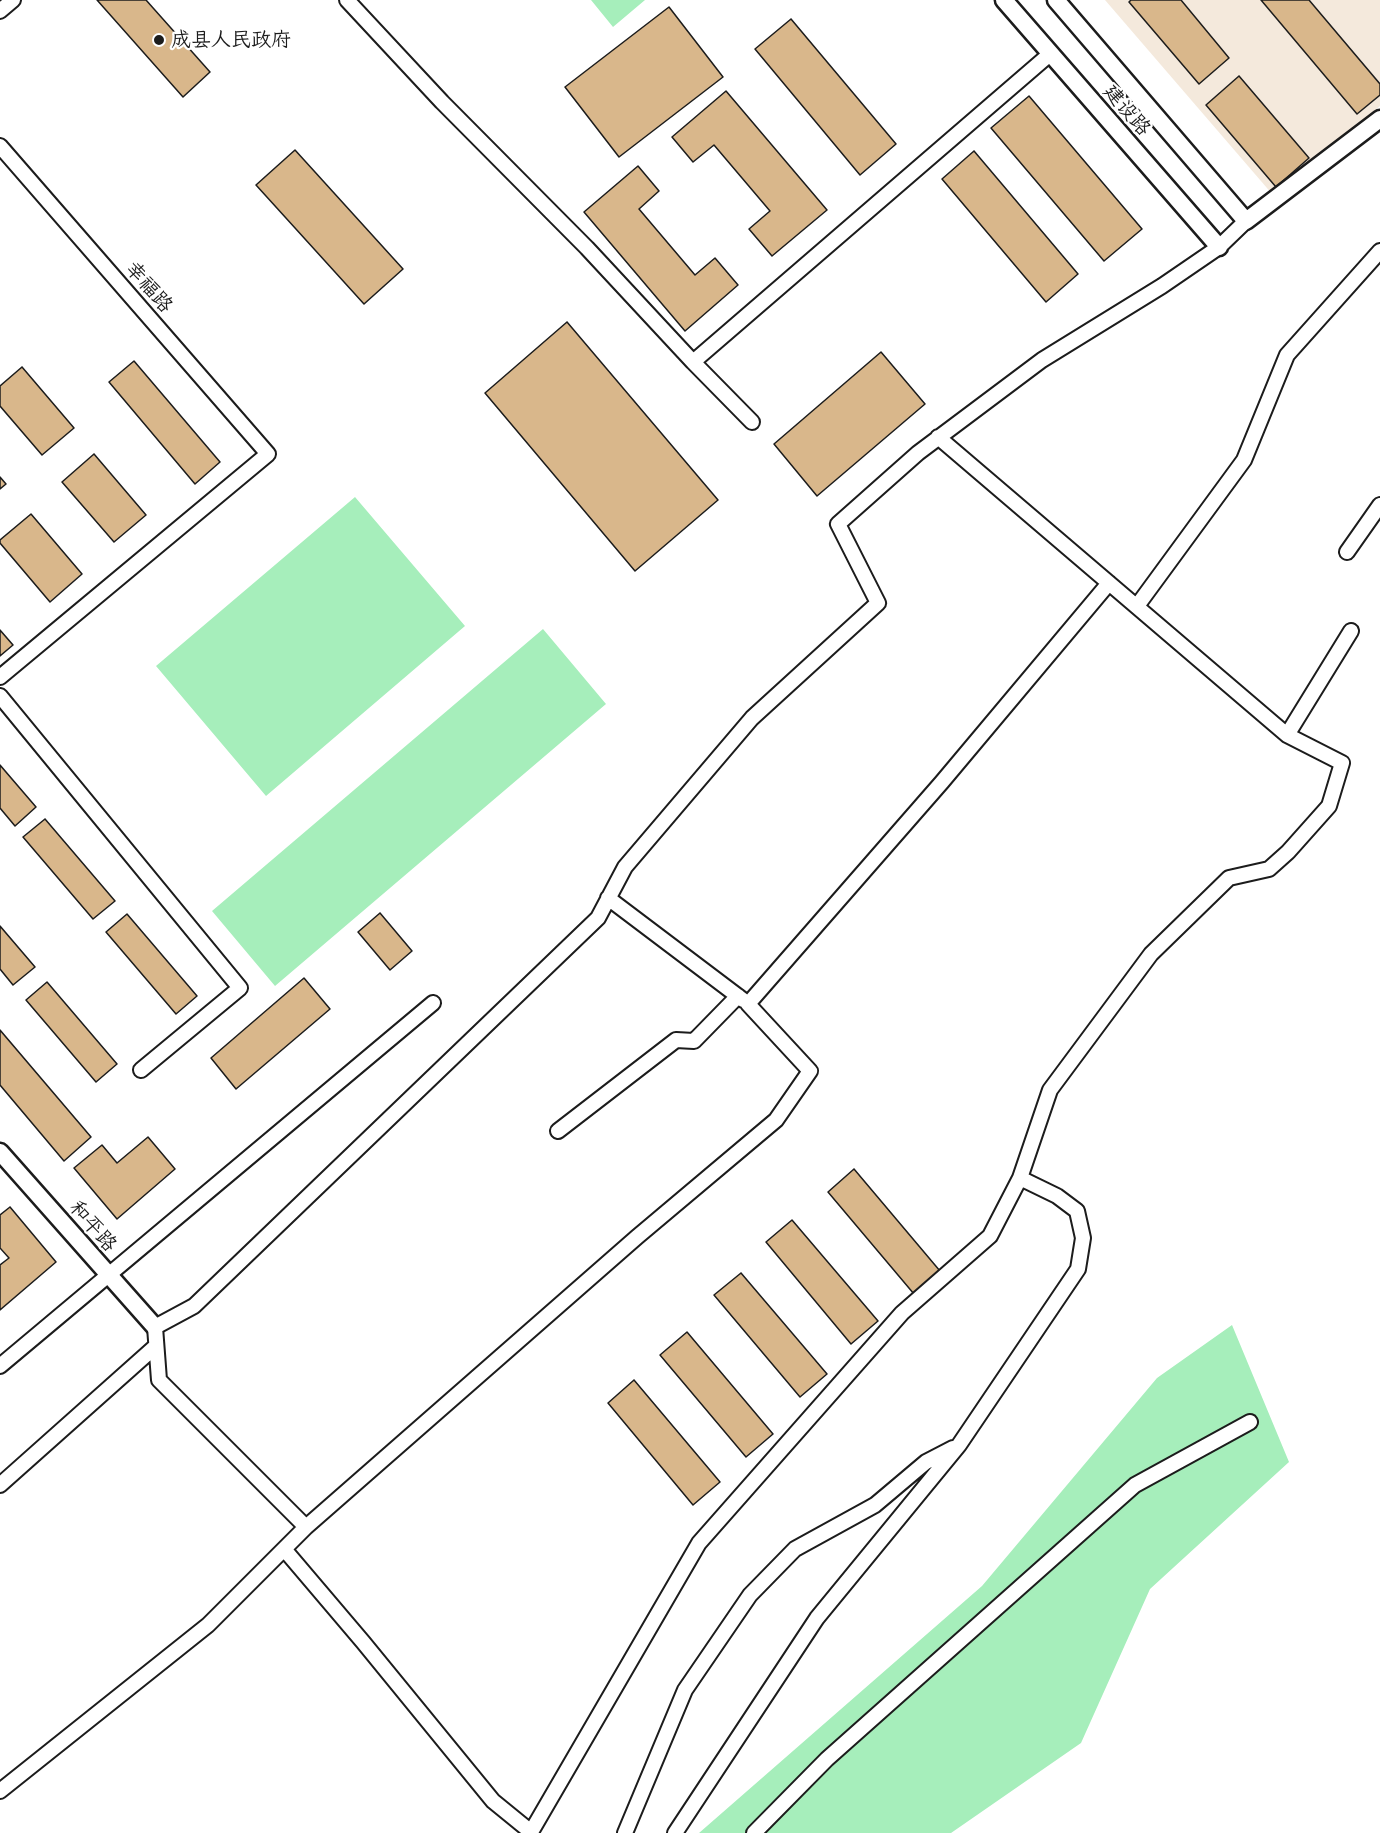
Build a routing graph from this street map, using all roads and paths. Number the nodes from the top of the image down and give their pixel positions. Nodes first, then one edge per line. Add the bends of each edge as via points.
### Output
1 (13, 0) edge
2 (347, 0) edge
3 (1004, 0) edge
4 (1056, 0) edge
5 (0, 11) edge
6 (1050, 54) junction
7 (1380, 119) edge
8 (0, 146) edge
9 (1246, 221) junction
10 (1219, 247) junction
11 (1380, 250) edge
12 (693, 362) junction
13 (752, 422) dead end
14 (938, 437) junction
15 (1380, 505) edge
16 (1347, 552) dead end
17 (1109, 583) junction
18 (1137, 606) junction
19 (1351, 631) dead end
20 (0, 677) edge
21 (0, 696) edge
22 (1287, 735) junction
23 (608, 898) junction
24 (743, 1000) junction
25 (433, 1003) dead end
26 (141, 1070) dead end
27 (558, 1131) dead end
28 (0, 1152) edge
29 (1020, 1178) junction
30 (108, 1275) junction
31 (155, 1327) junction
32 (156, 1346) junction
33 (0, 1366) edge
34 (1250, 1422) dead end
35 (959, 1444) junction
36 (0, 1485) edge
37 (306, 1527) junction
38 (284, 1549) junction
39 (0, 1791) edge
40 (625, 1833) edge
41 (675, 1833) edge
42 (754, 1833) edge

1 - 5 street
2 - 12 street
3 - 6 street, 建设路
4 - 9 street, 建设路
6 - 10 street, 建设路
6 - 12 street
7 - 9 street
8 - 20 street, 幸福路 via 268,454
9 - 10 street
10 - 14 street via 1042,360
11 - 18 street via 1287,355 1244,460
12 - 13 street
14 - 17 street
14 - 23 street via 838,524 878,603 752,718 625,867
15 - 16 street
17 - 18 street
17 - 24 street via 934,791
18 - 22 street
19 - 22 street
21 - 26 street via 240,988
22 - 29 street via 1342,763 1329,806 1269,869 1229,879 1151,954 1050,1090
23 - 24 street
23 - 31 street via 598,918 194,1306
24 - 27 street via 694,1041 676,1040
24 - 37 street via 810,1071 776,1120 637,1236
25 - 30 street
28 - 30 street, 和平路
29 - 35 street via 1077,1210 1083,1238 1078,1269
29 - 38 street via 990,1236 902,1313 699,1543 531,1832 493,1801
30 - 31 street, 和平路
30 - 33 street
31 - 32 street
32 - 36 street
32 - 37 street via 159,1380
34 - 42 street via 1135,1485 827,1759
35 - 40 street via 926,1462 875,1505 795,1549 750,1595 685,1690
35 - 41 street via 816,1618
37 - 38 street
38 - 39 street via 208,1625

